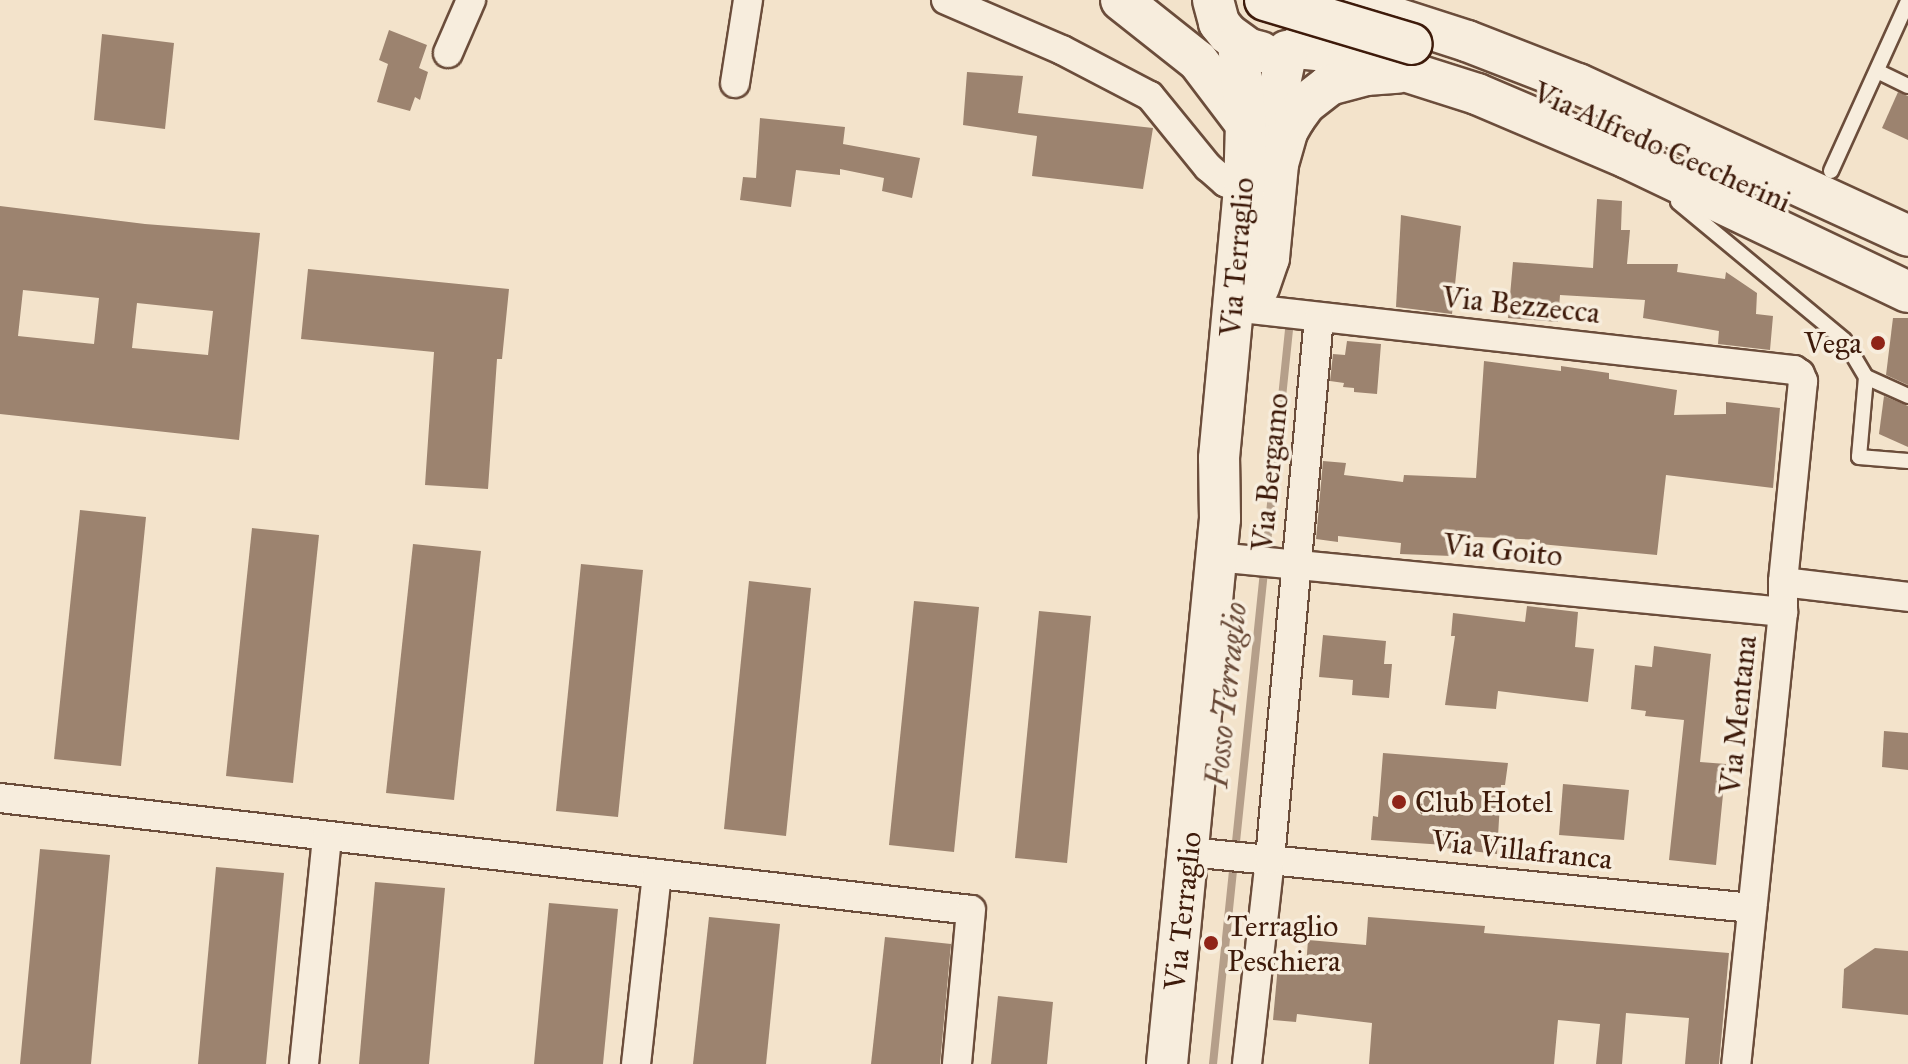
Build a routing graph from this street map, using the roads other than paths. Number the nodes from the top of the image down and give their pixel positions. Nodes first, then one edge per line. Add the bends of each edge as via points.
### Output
1 (471, 0) edge
2 (748, 0) edge
3 (946, 0) edge
4 (1121, 0) edge
5 (1158, 0) edge
6 (1265, 0) edge
7 (1328, 0) edge
8 (1340, 0) edge
9 (1908, 1) edge
10 (1226, 26) edge
11 (1416, 36) edge
12 (1292, 49) junction
13 (448, 53) dead end
14 (1877, 71) junction
15 (735, 83) dead end
16 (1908, 86) edge
17 (1246, 125) junction
18 (1627, 158) junction
19 (1743, 171) junction
20 (1831, 171) junction
21 (1244, 191) junction
22 (1908, 207) edge
23 (1908, 236) edge
24 (1908, 260) edge
25 (1908, 292) edge
26 (1250, 301) junction
27 (1319, 317) junction
28 (1800, 374) joint
29 (1866, 377) junction
30 (1908, 396) edge
31 (1908, 461) edge
32 (1227, 545) junction
33 (1288, 563) junction
34 (1783, 582) junction
35 (1908, 597) edge
36 (1783, 612) junction
37 (0, 798) edge
38 (327, 836) junction
39 (1202, 852) junction
40 (1260, 858) junction
41 (657, 874) junction
42 (1752, 908) junction
43 (304, 1064) edge
44 (636, 1064) edge
45 (957, 1064) edge
46 (1167, 1064) edge
47 (1247, 1064) edge
48 (1736, 1064) edge

1 - 13 street
2 - 15 street
3 - 21 street via 1062,50 1150,96 1208,167
4 - 17 main road via 1198,61
5 - 10 main road
6 - 11 main road, bridge
7 - 12 main road via 1320,26
8 - 11 main road
9 - 14 lane
10 - 12 main road via 1262,52
10 - 17 main road, Via Terraglio
11 - 12 main road via 1348,53
11 - 18 main road via 1477,94
11 - 19 main road, Via Alfredo Ceccherini
11 - 20 main road via 1494,23 1585,58
11 - 26 main road via 1366,75 1329,85 1305,104 1288,130 1269,258
12 - 26 main road, Via Terraglio via 1270,130
14 - 16 lane
14 - 20 lane
17 - 21 main road, Via Terraglio
18 - 25 main road
18 - 29 lane via 1651,187 1690,209 1844,340
19 - 23 main road, Via Alfredo Ceccherini
19 - 24 main road, Via Alfredo Ceccherini
20 - 22 main road
21 - 26 main road, Via Terraglio
26 - 27 street, Via Bezzecca
26 - 32 main road, Via Terraglio via 1239,466
27 - 28 street, Via Bezzecca
27 - 33 street, Via Bergamo
28 - 34 street, Via Mentana
29 - 30 lane
29 - 31 lane via 1859,457
32 - 33 street, Via Goito
32 - 39 main road, Via Terraglio
33 - 36 street, Via Goito
33 - 40 street, Via Bergamo
34 - 35 street
34 - 36 street, Via Mentana
36 - 42 street, Via Mentana
37 - 38 street
38 - 41 street
38 - 43 street
39 - 40 street, Via Villafranca
39 - 46 main road, Via Terraglio
40 - 42 street, Via Villafranca
40 - 47 street, Via Bergamo
41 - 44 street
41 - 45 street via 971,910
42 - 48 street, Via Mentana

